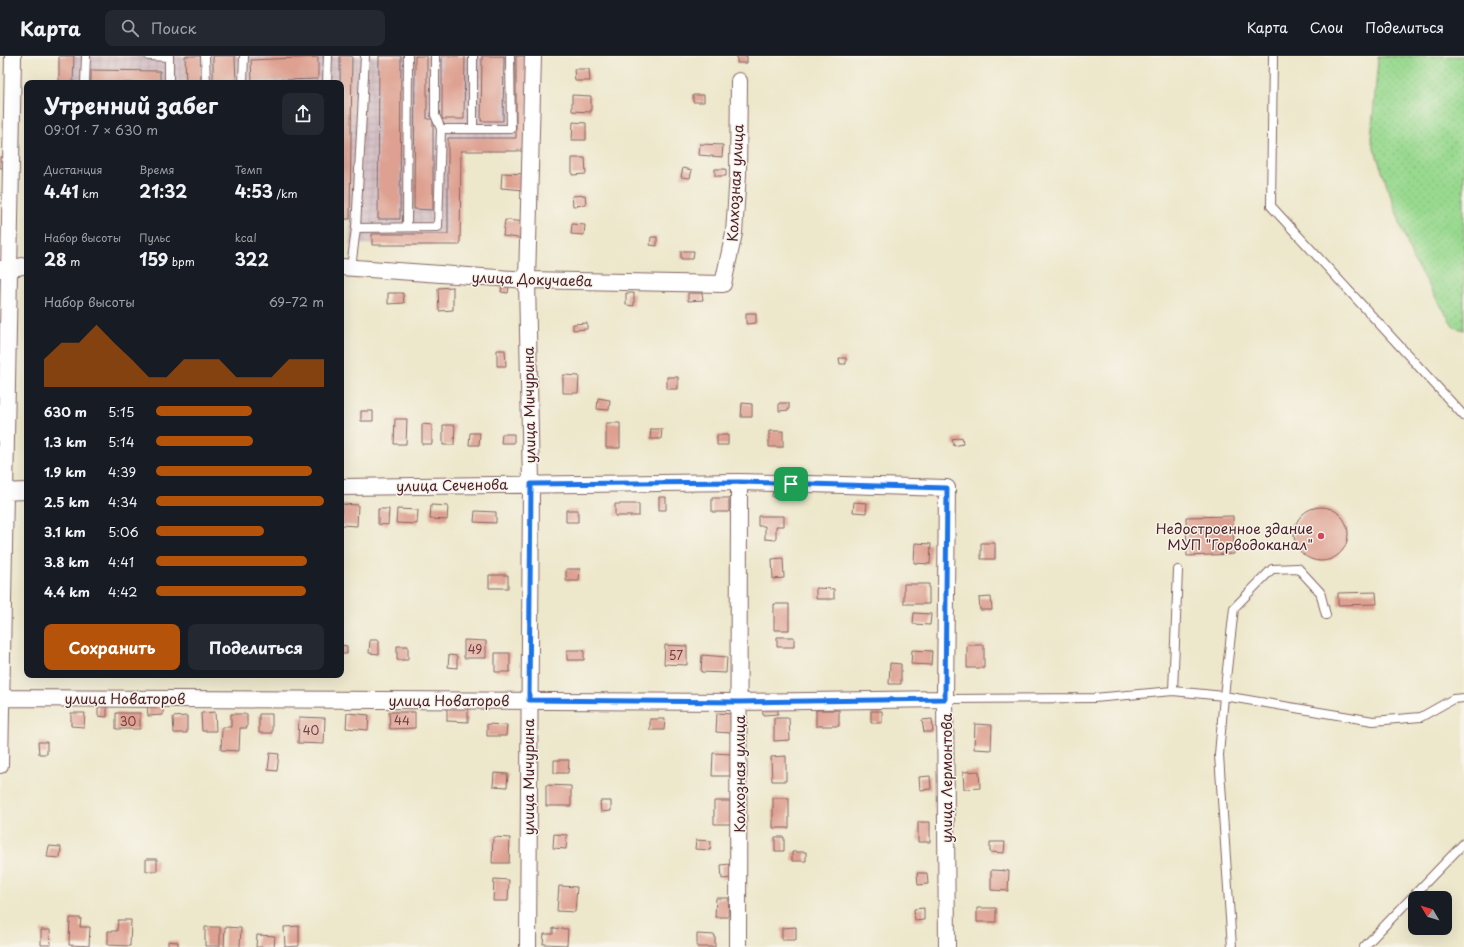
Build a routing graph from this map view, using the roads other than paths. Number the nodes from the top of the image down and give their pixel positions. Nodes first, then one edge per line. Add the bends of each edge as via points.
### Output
1 (86, 56) edge
2 (149, 56) edge
3 (168, 56) edge
4 (206, 56) edge
5 (244, 56) edge
6 (328, 56) edge
7 (365, 56) edge
8 (408, 56) edge
9 (435, 56) edge
10 (473, 56) edge
11 (510, 56) edge
12 (533, 56) edge
13 (1273, 56) edge
14 (8, 61) edge
15 (85, 80) edge
16 (169, 80) edge
17 (206, 80) edge
18 (243, 80) edge
19 (327, 80) edge
20 (739, 81) dead end
21 (441, 129) junction
22 (474, 129) junction
23 (407, 226) junction
24 (356, 228) junction
25 (24, 266) edge
26 (346, 267) edge
27 (4, 269) edge
28 (527, 280) junction
29 (723, 284) joint
30 (1464, 416) edge
31 (739, 482) junction
32 (531, 484) junction
33 (344, 487) edge
34 (947, 488) joint
35 (24, 491) edge
36 (2, 492) edge
37 (1178, 570) dead end
38 (1326, 615) dead end
39 (1173, 691) junction
40 (1224, 696) junction
41 (0, 698) edge
42 (1464, 698) edge
43 (945, 699) junction
44 (529, 700) junction
45 (739, 702) junction
46 (0, 765) edge
47 (1464, 843) edge
48 (528, 947) edge
49 (738, 947) edge
50 (947, 947) edge
51 (1232, 947) edge
52 (1364, 947) edge

1 - 15 lane
2 - 3 lane
3 - 16 lane
4 - 17 lane
5 - 18 lane
6 - 19 lane
7 - 24 lane
8 - 23 lane
9 - 21 lane via 435,115
10 - 22 lane
11 - 22 lane via 511,129
12 - 28 street, улица Мичурина
13 - 30 lane via 1271,206
14 - 27 street
20 - 29 street, Колхозная улица via 738,174 734,233
21 - 22 lane
21 - 23 lane via 438,227
23 - 24 lane
24 - 26 lane
25 - 27 street
26 - 28 street, улица Докучаева
27 - 36 street
28 - 29 street, улица Докучаева
28 - 32 street, улица Мичурина
31 - 32 street, улица Сеченова
31 - 34 street, улица Сеченова
31 - 45 street, Колхозная улица
32 - 33 street, улица Сеченова
32 - 44 street, улица Мичурина
34 - 43 street, улица Лермонтова
35 - 36 street
36 - 41 street
37 - 39 lane
38 - 40 lane via 1320,592 1298,568 1272,569 1234,608
39 - 40 lane
39 - 43 lane via 1094,698
40 - 42 lane via 1373,721 1421,717 1453,699
40 - 51 lane via 1219,755
41 - 44 street, улица Новаторов
41 - 46 street
43 - 45 street, улица Новаторов
43 - 50 street, улица Лермонтова
44 - 45 street, улица Новаторов
44 - 48 street, улица Мичурина
45 - 49 street, Колхозная улица
47 - 52 lane

